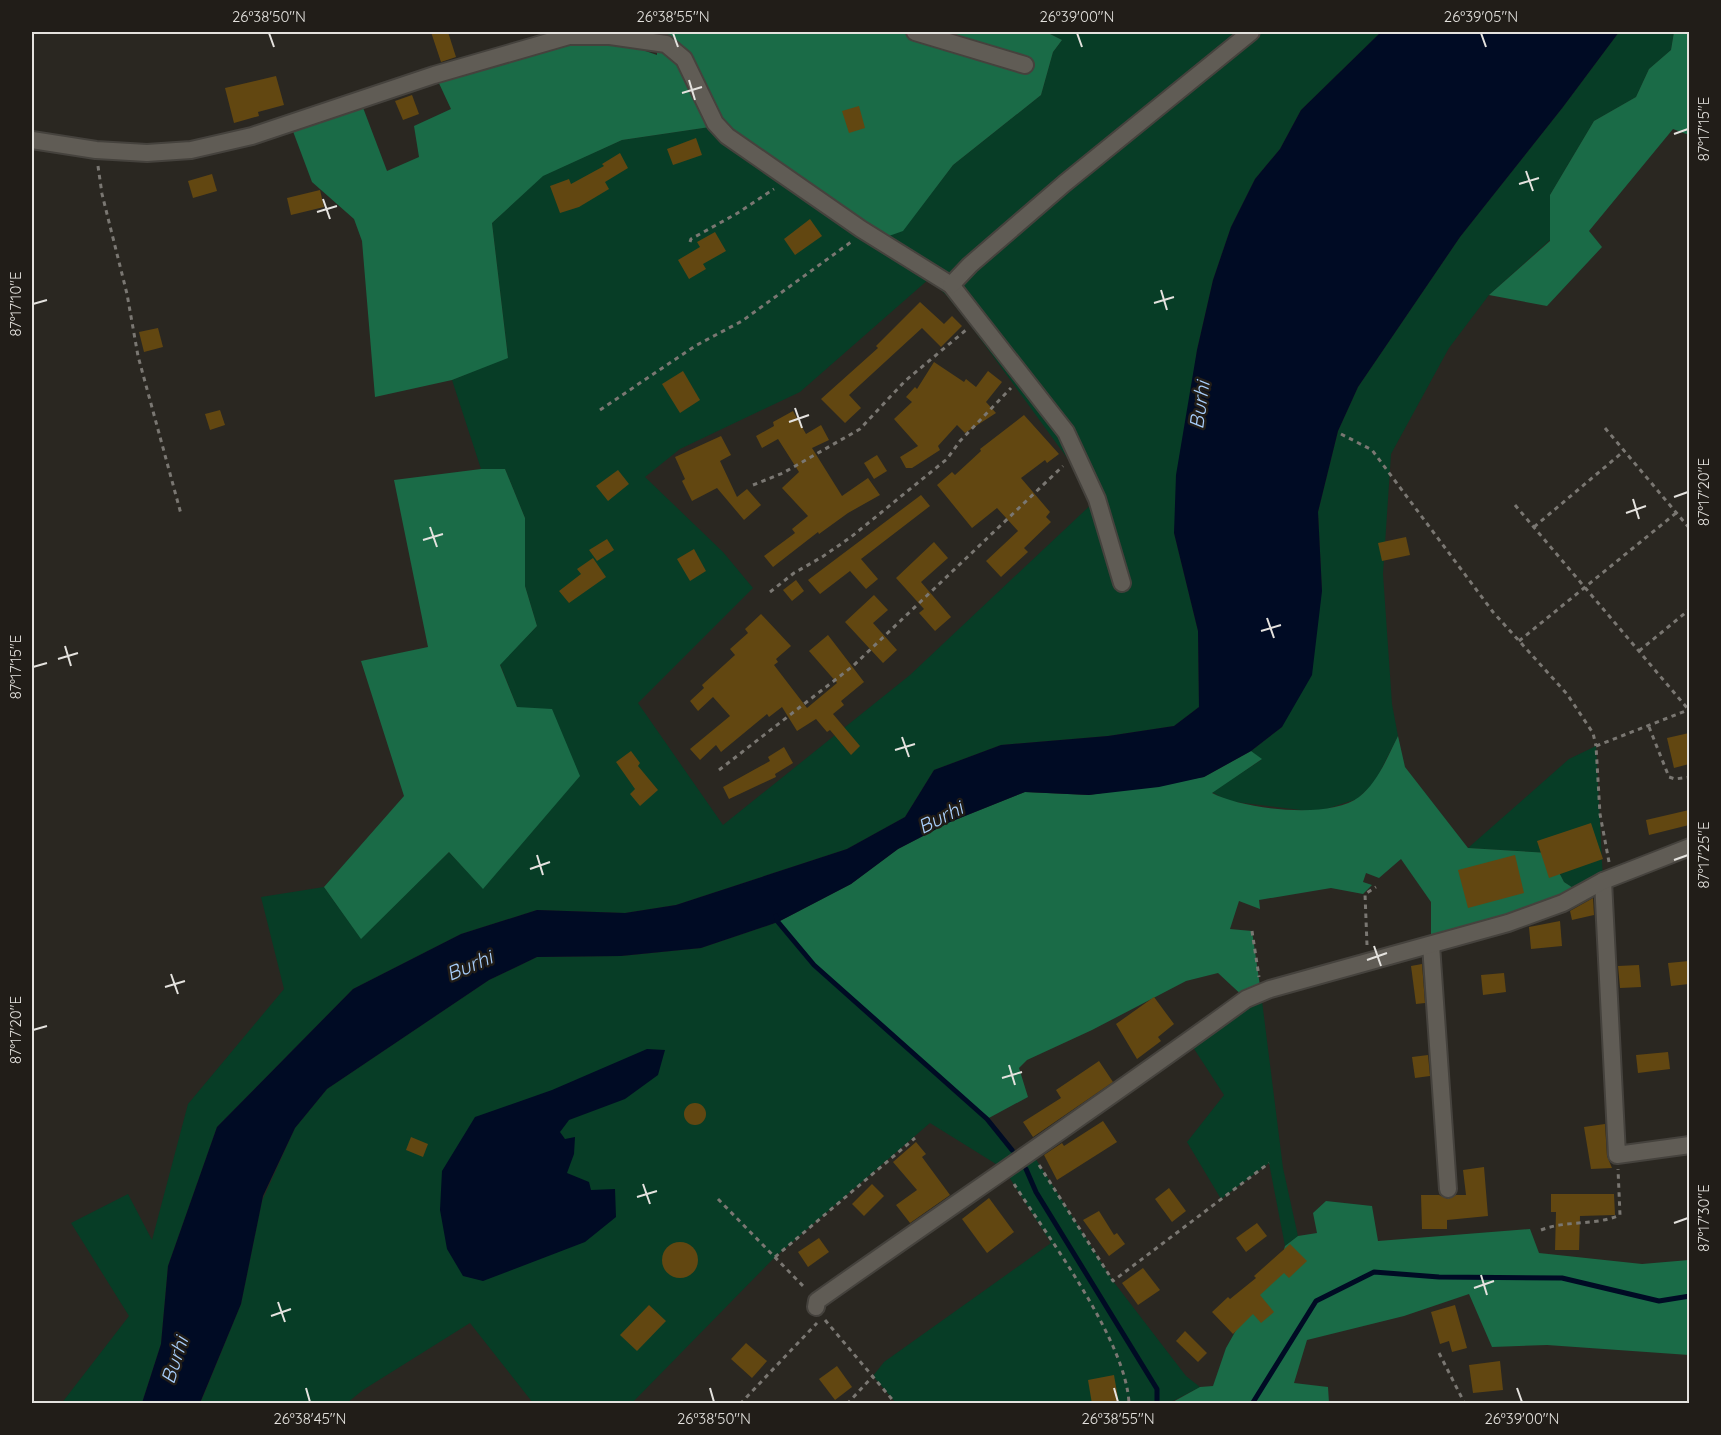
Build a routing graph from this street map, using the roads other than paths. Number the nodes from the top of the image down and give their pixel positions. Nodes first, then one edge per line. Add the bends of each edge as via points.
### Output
1 (915, 32) edge
2 (1251, 32) edge
3 (666, 38) edge
4 (1025, 65) dead end
5 (32, 140) edge
6 (951, 285) junction
7 (1122, 583) dead end
8 (1689, 847) edge
9 (1607, 879) junction
10 (1431, 945) junction
11 (1689, 1145) edge
12 (1448, 1189) dead end
13 (817, 1304) road end

1 - 4 street
2 - 6 street via 1065,183
3 - 5 street via 569,36 434,75 252,136 180,151 96,150
3 - 6 street via 684,59 715,123 727,136 861,229
6 - 7 street via 1066,432 1097,499
8 - 9 street
9 - 10 street via 1542,911
9 - 11 street via 1617,1155
10 - 12 street
10 - 13 street via 1246,999

